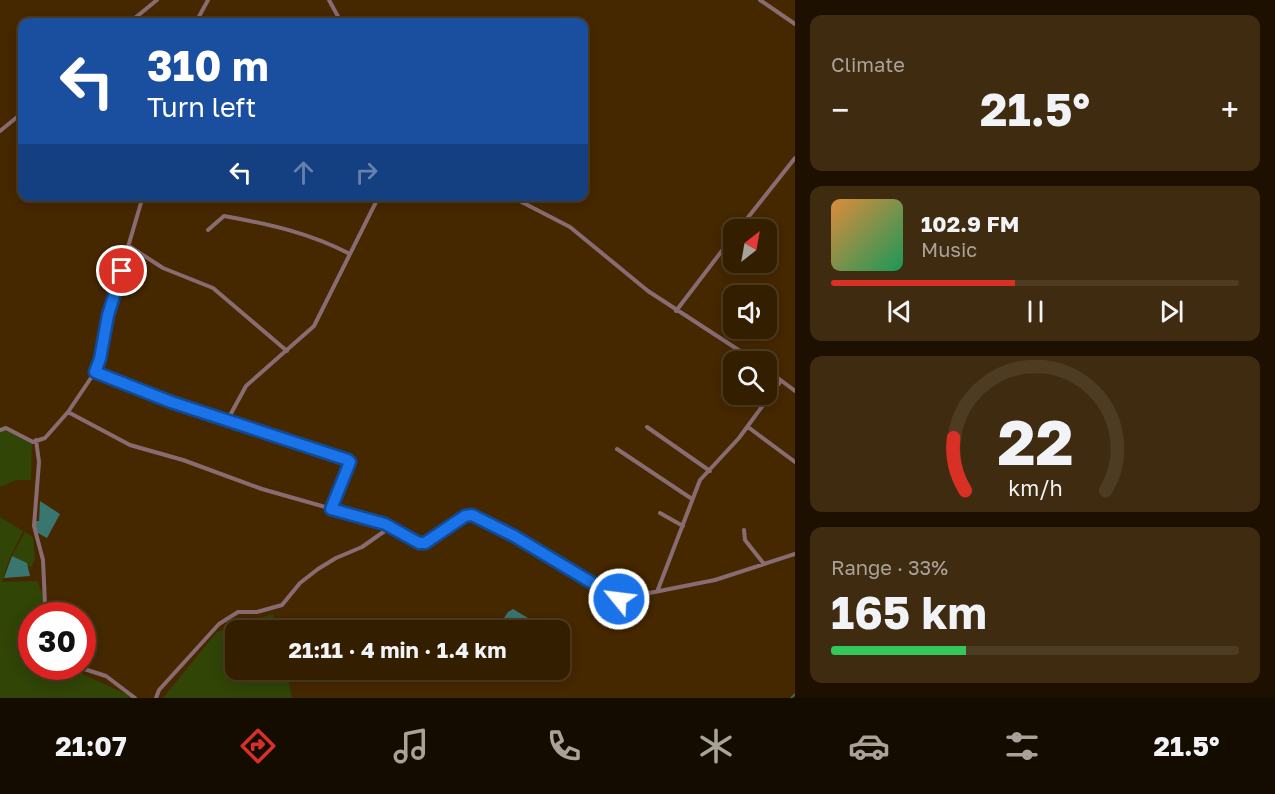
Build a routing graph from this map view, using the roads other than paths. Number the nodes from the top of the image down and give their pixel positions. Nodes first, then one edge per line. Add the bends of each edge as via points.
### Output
1 (157, 0) edge
2 (208, 0) edge
3 (329, 0) edge
4 (760, 0) edge
5 (135, 18) edge
6 (198, 18) edge
7 (339, 18) edge
8 (795, 24) edge
9 (18, 116) edge
10 (0, 131) edge
11 (795, 158) edge
12 (142, 201) edge
13 (376, 201) edge
14 (520, 201) edge
15 (747, 219) edge
16 (208, 230) dead end
17 (129, 246) junction
18 (723, 249) edge
19 (350, 254) junction
20 (676, 311) junction
21 (287, 351) junction
22 (740, 351) edge
23 (95, 372) junction
24 (777, 378) edge
25 (780, 381) junction
26 (795, 391) edge
27 (68, 412) junction
28 (228, 419) junction
29 (647, 427) dead end
30 (748, 427) junction
31 (0, 430) edge
32 (36, 440) junction
33 (617, 450) dead end
34 (795, 462) edge
35 (710, 471) junction
36 (692, 499) junction
37 (331, 509) junction
38 (660, 513) dead end
39 (683, 526) junction
40 (389, 528) junction
41 (744, 530) dead end
42 (795, 554) edge
43 (764, 564) junction
44 (657, 592) junction
45 (45, 602) edge
46 (96, 673) edge
47 (135, 698) edge
48 (156, 698) edge

1 - 5 street
2 - 6 street
3 - 7 street
4 - 8 street
9 - 10 street
11 - 15 street
12 - 17 street
13 - 19 street
14 - 20 street via 570,227 609,256 627,276
16 - 19 street via 224,216 282,226
17 - 21 street via 163,268 213,288
17 - 23 street
18 - 20 street
19 - 21 street via 314,326
20 - 22 street
21 - 28 street via 246,386
23 - 27 street
23 - 28 street
24 - 25 street
25 - 26 street
25 - 30 street
27 - 32 street via 45,438
27 - 37 street via 130,445
28 - 37 street via 348,460
29 - 35 street
30 - 34 street
30 - 35 street
31 - 32 street via 6,428
32 - 45 street via 39,462 34,526 43,560
33 - 36 street
35 - 36 street via 700,480
36 - 39 street
37 - 40 street
38 - 39 street
39 - 44 street
40 - 44 street via 425,543 472,515 619,599
40 - 48 street via 362,548 318,569 282,605 238,612 219,624
41 - 43 street via 746,540
42 - 43 street
43 - 44 street
46 - 47 street

